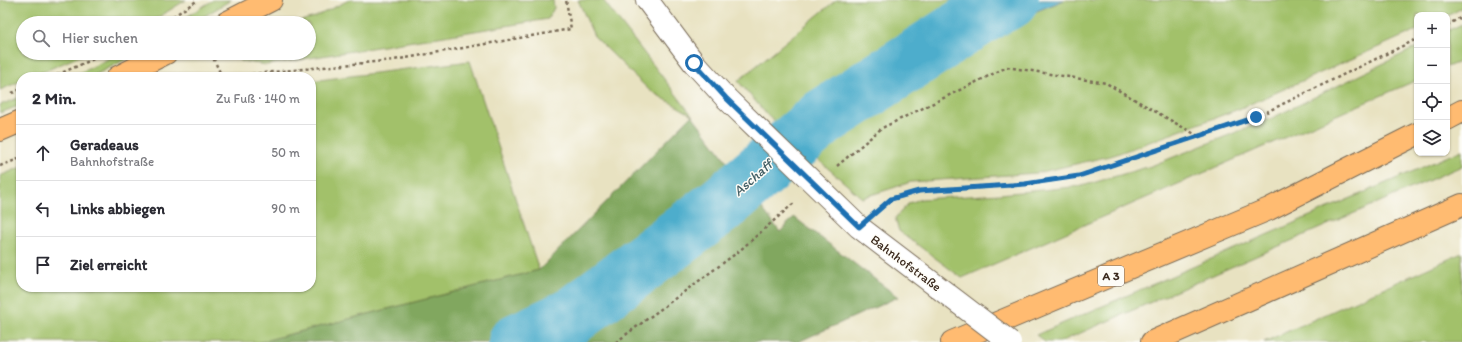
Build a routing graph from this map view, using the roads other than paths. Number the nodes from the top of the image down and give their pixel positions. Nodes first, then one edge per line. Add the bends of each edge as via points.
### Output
1 (271, 0) edge
2 (648, 0) edge
3 (240, 16) edge
4 (152, 60) edge
5 (128, 72) edge
6 (1462, 111) edge
7 (1450, 117) edge
8 (16, 123) edge
9 (0, 130) edge
10 (1414, 136) edge
11 (1462, 205) edge
12 (952, 342) edge
13 (1010, 342) edge
14 (1152, 342) edge

1 - 3 main road
2 - 13 street, Bahnhofstraße, bridge via 694,63 726,98 859,227
4 - 5 main road
6 - 7 main road
8 - 9 main road
10 - 12 main road, A 3 via 1270,209
11 - 14 main road

